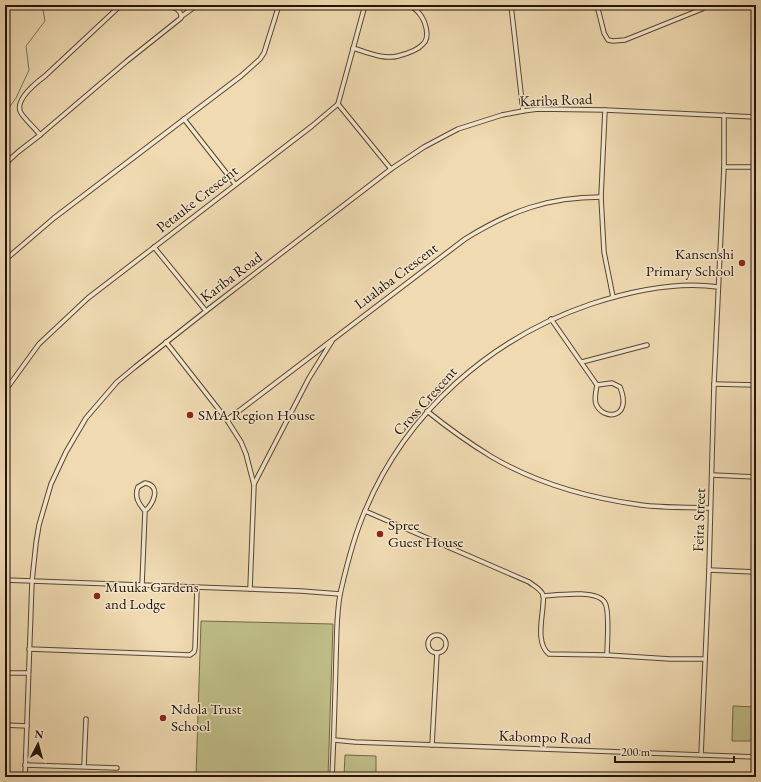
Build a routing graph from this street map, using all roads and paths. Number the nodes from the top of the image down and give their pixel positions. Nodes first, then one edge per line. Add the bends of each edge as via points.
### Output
1 (121, 5) edge
2 (166, 5) edge
3 (196, 5) edge
4 (279, 5) edge
5 (365, 5) edge
6 (406, 5) edge
7 (511, 5) edge
8 (597, 5) edge
9 (702, 9) dead end
10 (182, 16) junction
11 (353, 48) junction
12 (338, 104) junction
13 (605, 110) junction
14 (523, 111) junction
15 (724, 115) junction
16 (756, 116) edge
17 (184, 119) junction
18 (40, 135) junction
19 (5, 164) edge
20 (724, 167) junction
21 (756, 167) edge
22 (391, 169) junction
23 (235, 184) junction
24 (602, 197) junction
25 (154, 247) junction
26 (5, 260) edge
27 (718, 287) junction
28 (613, 297) junction
29 (206, 312) junction
30 (551, 319) junction
31 (334, 338) junction
32 (166, 342) junction
33 (647, 345) dead end
34 (312, 354) junction
35 (319, 361) junction
36 (582, 362) junction
37 (714, 384) junction
38 (598, 385) junction
39 (756, 385) edge
40 (5, 392) edge
41 (428, 412) junction
42 (227, 420) junction
43 (712, 475) junction
44 (756, 477) edge
45 (254, 485) junction
46 (710, 508) junction
47 (145, 511) junction
48 (365, 511) junction
49 (709, 570) junction
50 (756, 572) edge
51 (5, 580) edge
52 (32, 581) junction
53 (142, 585) junction
54 (197, 588) junction
55 (250, 589) junction
56 (340, 594) junction
57 (543, 596) junction
58 (29, 649) junction
59 (437, 653) junction
60 (607, 655) junction
61 (705, 659) junction
62 (5, 673) edge
63 (28, 673) junction
64 (86, 719) dead end
65 (5, 725) edge
66 (27, 726) junction
67 (334, 740) junction
68 (432, 745) junction
69 (701, 755) junction
70 (756, 756) edge
71 (25, 765) junction
72 (84, 766) junction
73 (117, 768) dead end
74 (25, 777) edge
75 (332, 777) edge

1 - 18 street via 26,94 20,104 20,112
2 - 10 street via 178,9
3 - 10 street
4 - 17 street via 262,58
5 - 11 street
6 - 11 street via 420,14 426,28 424,44 417,49 391,57
7 - 14 street
8 - 9 street via 604,33 608,40 612,41 625,40
10 - 18 street
11 - 12 street
12 - 22 street
12 - 23 street, Petauke Crescent
13 - 14 street, Kariba Road
13 - 15 street, Kariba Road
13 - 24 street
14 - 22 street, Kariba Road via 458,129 424,146
15 - 16 street, Kariba Road
15 - 20 street, Feira Street
17 - 23 street
17 - 26 street via 54,218
18 - 19 street
20 - 21 street
20 - 27 street, Feira Street
22 - 29 street, Kariba Road
23 - 25 street, Petauke Crescent
24 - 28 street via 604,252
24 - 31 street, Lualaba Crescent via 548,202 495,221 465,238
25 - 29 street
25 - 40 street, Petauke Crescent via 88,298 50,333 35,349
27 - 28 street, Cross Crescent via 672,286
27 - 37 street, Feira Street
28 - 30 street, Cross Crescent
29 - 32 street, Kariba Road
30 - 36 street
30 - 41 street, Cross Crescent via 488,356 446,392
31 - 34 street, Lualaba Crescent
31 - 35 street
32 - 42 street
32 - 52 street, Kariba Road via 117,382 89,414 69,446 51,484 40,518
33 - 36 street
34 - 35 street
34 - 42 street, Lualaba Crescent
35 - 45 street
36 - 38 street
37 - 39 street
37 - 43 street, Feira Street
38 - 38 street via 596,405 607,414 618,414 623,406 620,387 612,383
41 - 46 street via 493,457 527,475 568,490 642,505
41 - 48 street, Cross Crescent via 396,452
42 - 45 street via 244,448
43 - 44 street
43 - 46 street, Feira Street
45 - 55 street
46 - 49 street, Feira Street
47 - 47 street via 136,496 138,487 145,483 150,484 155,492 153,503
47 - 53 street
48 - 56 street, Cross Crescent
48 - 57 street via 529,582 538,588
49 - 50 street
49 - 61 street, Feira Street
51 - 52 street
52 - 53 street
52 - 58 street, Kariba Road
53 - 54 street
54 - 55 street
54 - 58 street via 195,648 190,655
55 - 56 street
56 - 67 street, Cross Crescent
57 - 60 street via 577,594 602,598 606,604 607,614
57 - 60 street via 541,632 544,650 557,655
58 - 63 street, Kariba Road
59 - 59 street via 430,650 428,643 432,637 439,636 444,640 445,647
59 - 68 street
60 - 61 street
61 - 69 street, Feira Street
62 - 63 street
63 - 66 street, Kariba Road
64 - 72 street
65 - 66 street
66 - 71 street, Kariba Road
67 - 68 street, Kabompo Road
67 - 75 street, Cross Crescent
68 - 69 street, Kabompo Road
69 - 70 street, Kabompo Road
71 - 72 street
71 - 74 street, Kariba Road
72 - 73 street

